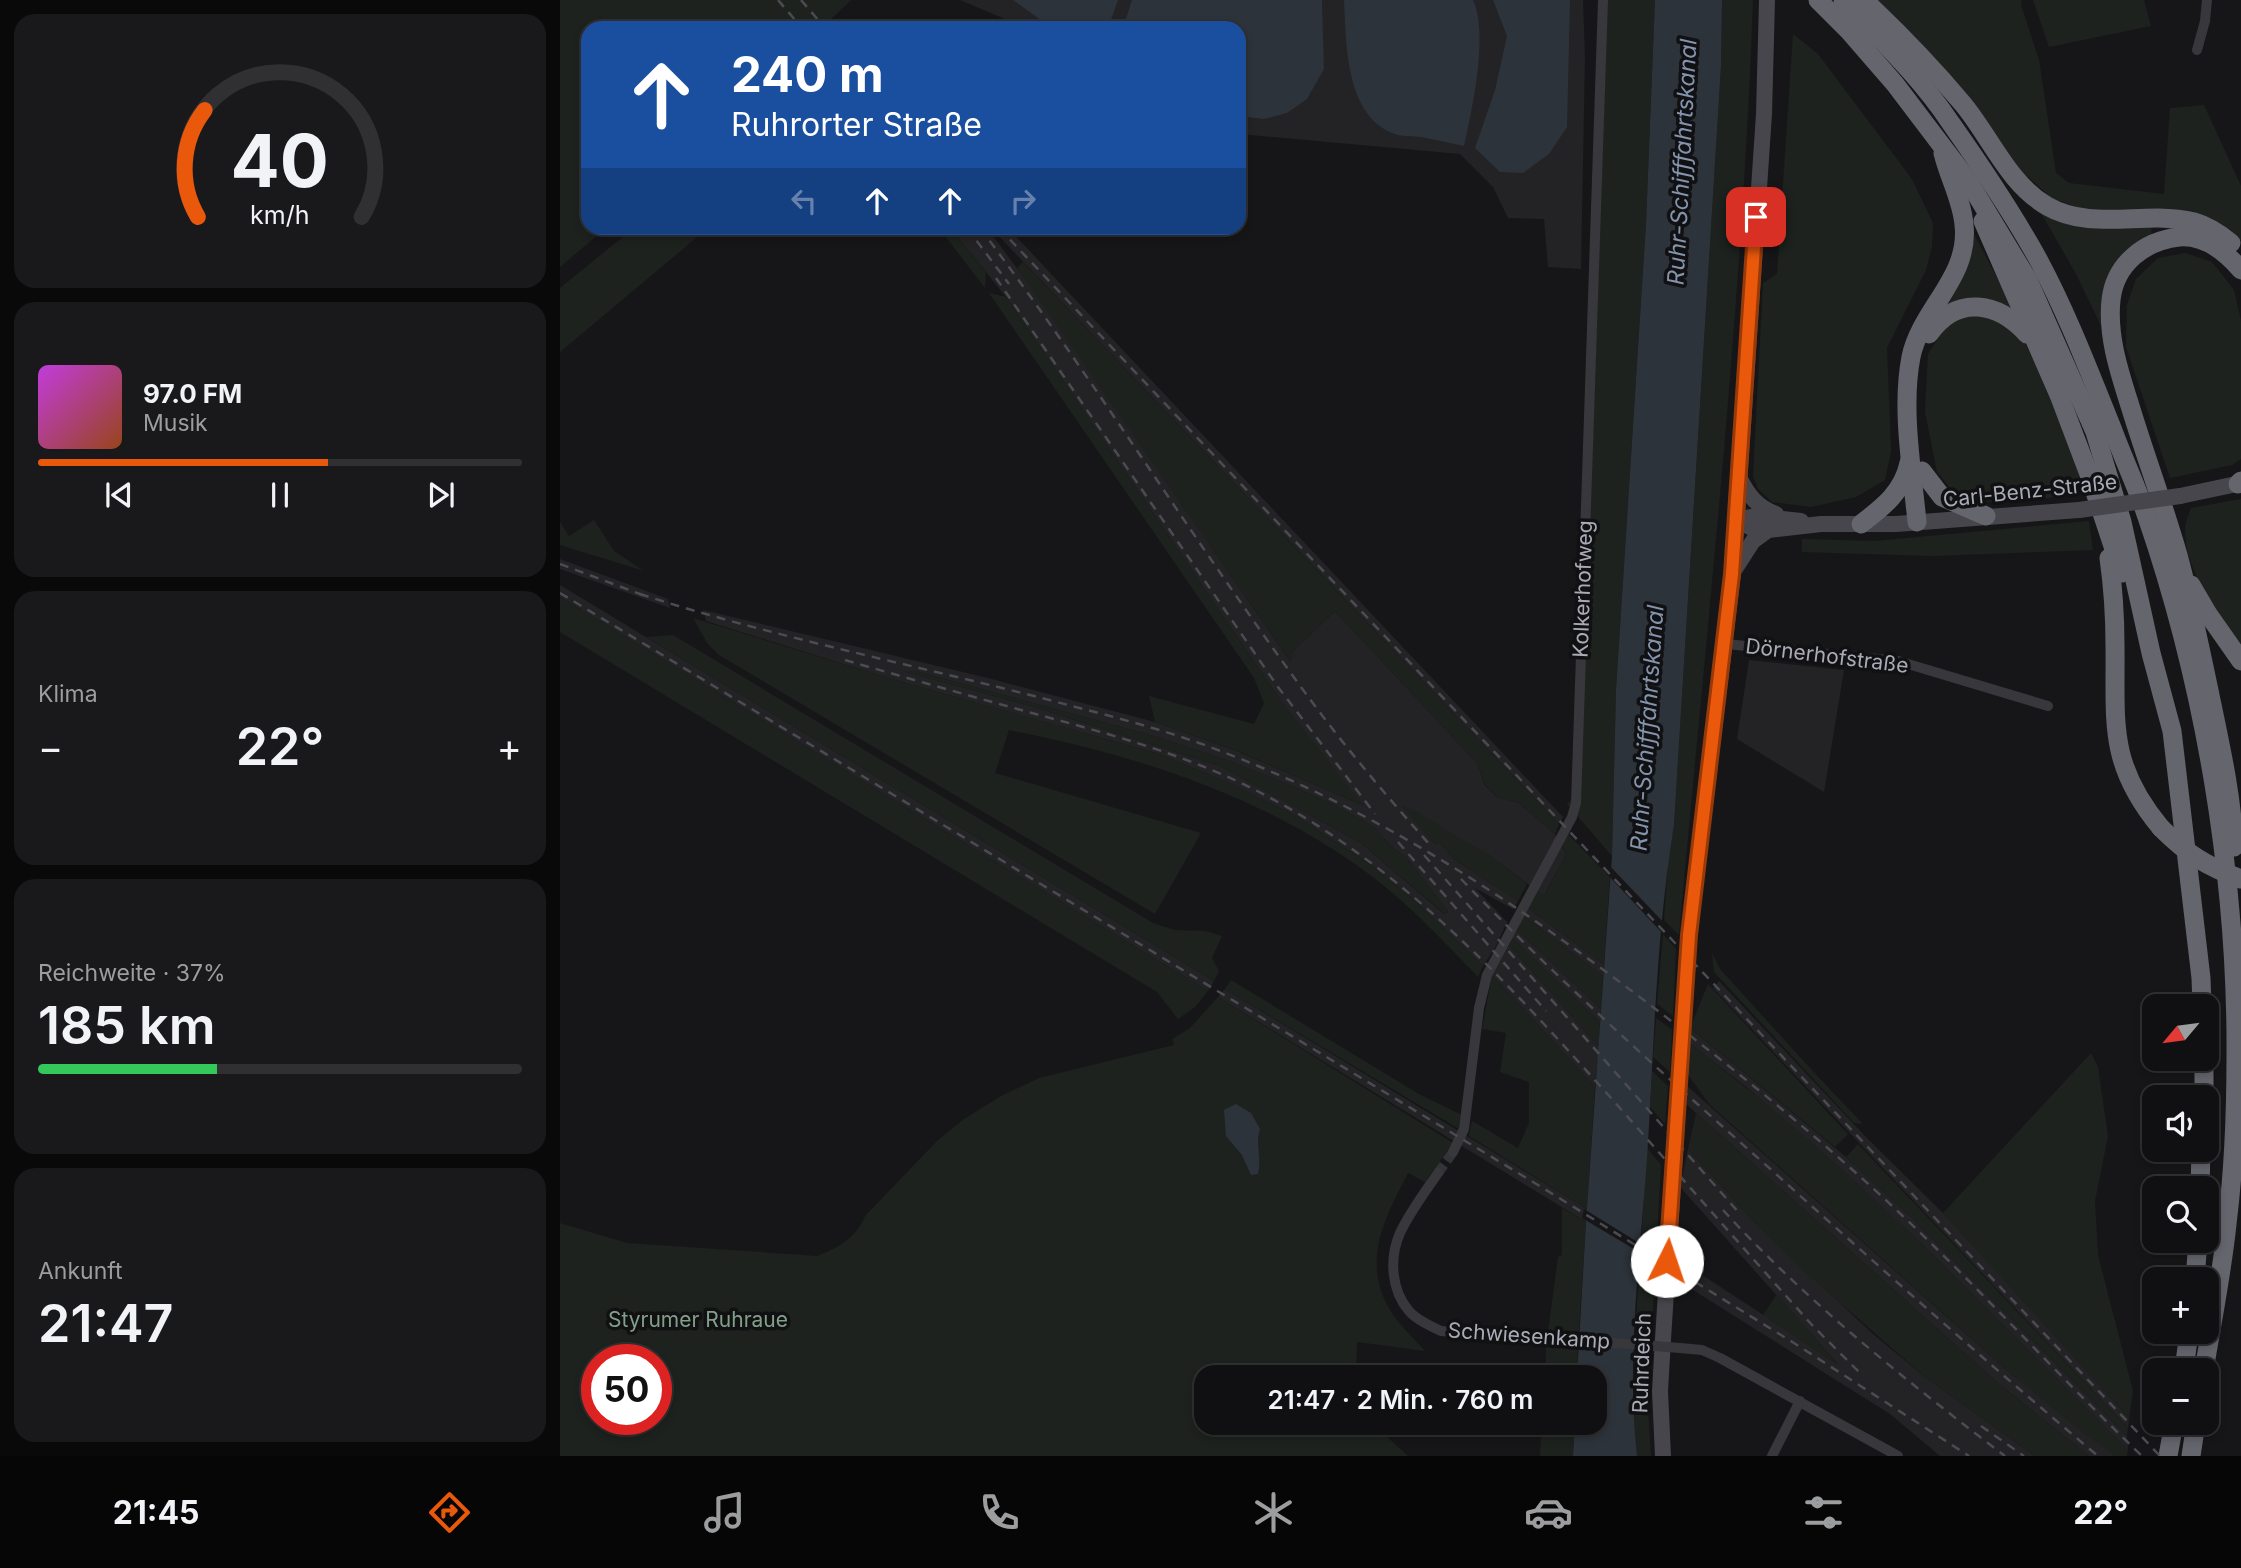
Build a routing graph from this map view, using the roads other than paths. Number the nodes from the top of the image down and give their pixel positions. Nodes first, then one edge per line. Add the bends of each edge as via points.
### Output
1 (1603, 0) edge
2 (1767, 0) edge
3 (1818, 0) edge
4 (1843, 0) edge
5 (1864, 0) edge
6 (2207, 0) edge
7 (2197, 50) dead end
8 (1941, 142) junction
9 (1967, 179) junction
10 (2241, 254) edge
11 (2040, 263) junction
12 (2241, 270) edge
13 (2042, 355) junction
14 (2141, 440) junction
15 (1910, 455) junction
16 (1922, 471) junction
17 (1738, 476) junction
18 (2240, 483) edge
19 (1986, 516) junction
20 (1785, 518) junction
21 (2104, 519) junction
22 (1735, 520) junction
23 (1924, 522) junction
24 (1821, 524) junction
25 (1860, 524) junction
26 (1768, 530) junction
27 (2178, 555) junction
28 (1732, 574) junction
29 (1726, 644) junction
30 (2151, 653) junction
31 (2241, 661) edge
32 (2048, 706) dead end
33 (2241, 879) edge
34 (2234, 984) junction
35 (2201, 994) edge
36 (1453, 1152) tunnel mouth
37 (1435, 1177) tunnel mouth
38 (2241, 1185) edge
39 (2227, 1224) junction
40 (2206, 1358) edge
41 (1800, 1401) junction
42 (2172, 1435) edge
43 (2194, 1435) edge
44 (1663, 1456) edge
45 (1772, 1456) edge
46 (1898, 1456) edge
47 (2168, 1456) edge
48 (2191, 1456) edge

1 - 36 street, Kolkerhofweg via 1576,803 1487,975 1464,1129
2 - 17 main road, Ruhrdeich via 1764,114
3 - 8 highway via 1866,49
4 - 11 highway via 1949,119
5 - 10 highway via 1965,106 2010,173 2048,206 2090,219 2196,223 2218,232
6 - 7 street
8 - 9 highway
8 - 15 highway via 1961,205 1964,249 1911,356
9 - 13 highway
9 - 30 highway via 2028,280 2095,432 2122,522
11 - 14 highway via 2059,286
11 - 34 highway via 2082,351 2170,590 2211,772 2228,887
12 - 14 highway via 2229,255 2191,237 2151,243 2124,265 2111,298 2111,329
13 - 16 highway via 2014,321 1993,309 1970,307 1942,319 1927,338 1919,365 1916,419
13 - 21 highway
14 - 27 highway
15 - 23 highway
15 - 25 highway via 1902,484 1892,499
16 - 19 highway via 1942,497
16 - 23 highway
17 - 20 main road via 1757,504
17 - 22 main road, Ruhrdeich
18 - 19 main road, Carl-Benz-Straße, bridge via 2079,510
19 - 23 main road, Carl-Benz-Straße
20 - 22 main road, Carl-Benz-Straße
20 - 24 main road, Carl-Benz-Straße
21 - 30 highway
21 - 33 highway, bridge via 2112,581 2116,735 2122,762 2147,811 2179,846 2210,867
22 - 26 main road, Carl-Benz-Straße
22 - 28 main road, Ruhrdeich
23 - 25 main road, Carl-Benz-Straße
24 - 25 main road, Carl-Benz-Straße
24 - 26 main road, Carl-Benz-Straße
26 - 28 main road via 1753,541
27 - 31 highway via 2208,614
27 - 34 highway via 2224,762 2238,943
28 - 29 main road, Ruhrdeich
29 - 32 street, Dörnerhofstraße via 1898,660
29 - 44 main road, Ruhrdeich via 1689,935 1660,1391
30 - 35 highway via 2172,732
34 - 39 highway via 2235,1122
37 - 41 street, Schwiesenkamp, bridge via 1400,1233 1393,1260 1401,1298 1426,1324 1441,1331 1702,1350
38 - 39 highway
39 - 40 highway
41 - 45 street
41 - 46 street, Schwiesenkamp
42 - 47 highway
43 - 48 highway

